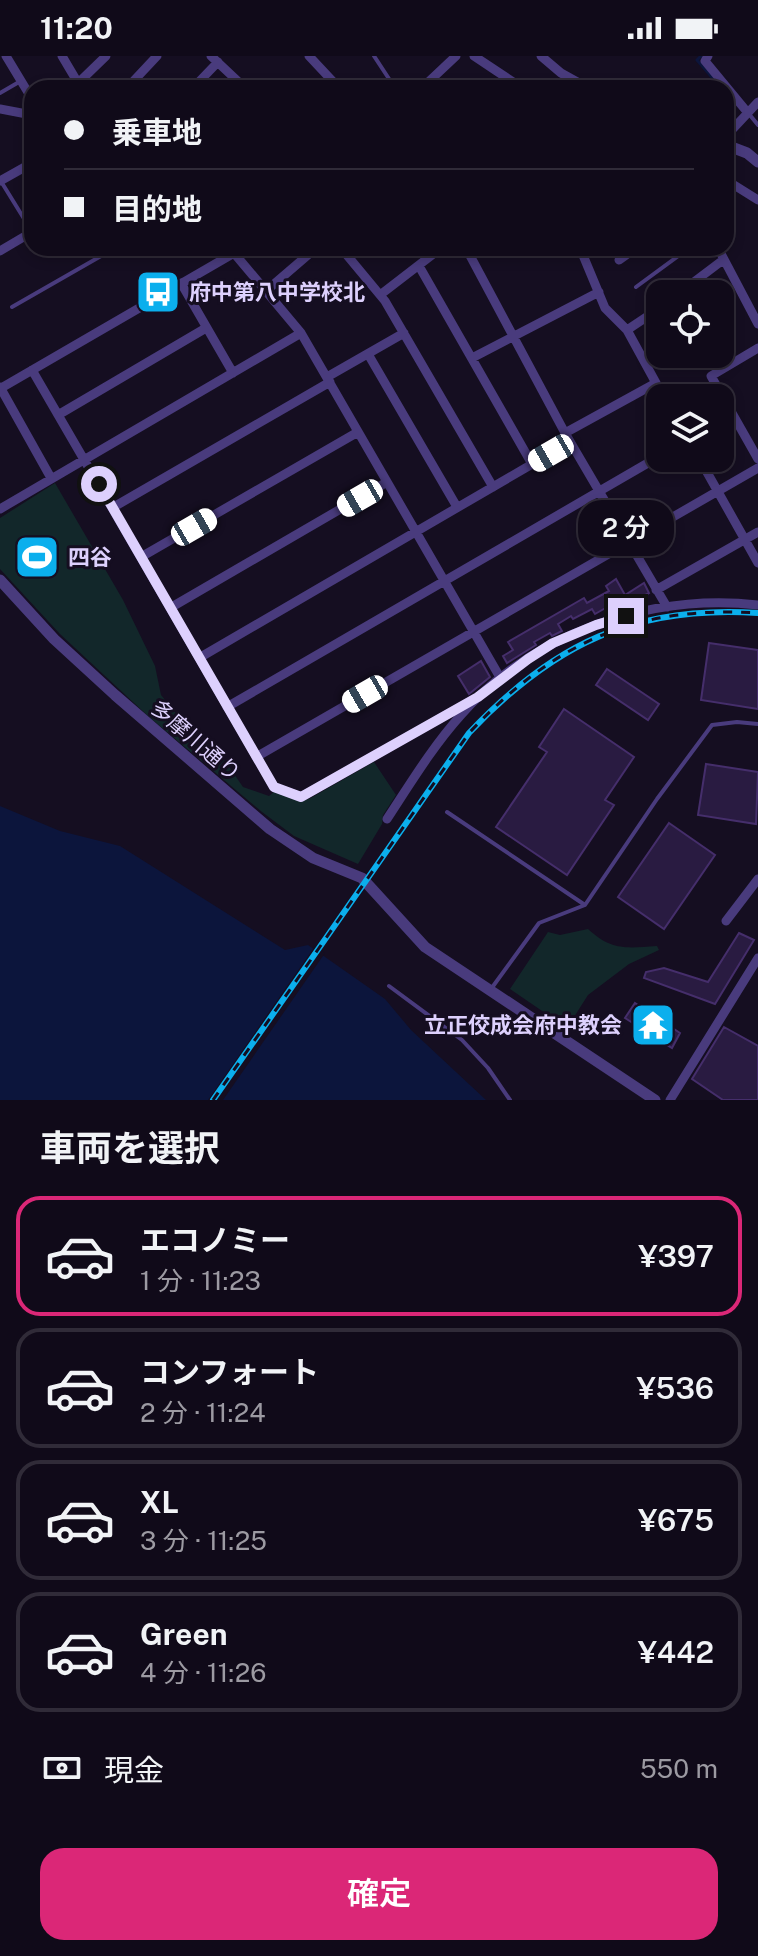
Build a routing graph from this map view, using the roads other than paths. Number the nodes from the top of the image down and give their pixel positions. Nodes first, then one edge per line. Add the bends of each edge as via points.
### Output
1 (6, 56) edge
2 (62, 56) edge
3 (106, 56) edge
4 (157, 56) edge
5 (309, 56) edge
6 (374, 56) edge
7 (456, 56) edge
8 (474, 56) edge
9 (541, 56) edge
10 (708, 56) edge
11 (214, 59) edge
12 (505, 74) junction
13 (72, 80) edge
14 (81, 80) edge
15 (134, 80) edge
16 (199, 80) edge
17 (236, 80) edge
18 (332, 80) edge
19 (390, 80) edge
20 (430, 80) edge
21 (508, 80) edge
22 (512, 80) edge
23 (574, 80) edge
24 (721, 80) edge
25 (21, 81) junction
26 (24, 86) edge
27 (0, 93) edge
28 (734, 96) edge
29 (758, 102) edge
30 (0, 109) edge
31 (748, 113) junction
32 (24, 114) edge
33 (758, 125) edge
34 (734, 128) edge
35 (734, 147) edge
36 (758, 162) edge
37 (24, 168) edge
38 (0, 181) edge
39 (734, 185) edge
40 (758, 200) edge
41 (24, 219) edge
42 (24, 237) edge
43 (0, 251) edge
44 (101, 256) edge
45 (222, 256) edge
46 (238, 256) edge
47 (307, 256) edge
48 (348, 256) edge
49 (431, 256) edge
50 (470, 256) edge
51 (583, 256) edge
52 (625, 256) edge
53 (676, 256) edge
54 (721, 256) edge
55 (619, 260) dead end
56 (723, 260) junction
57 (419, 266) junction
58 (697, 280) edge
59 (181, 283) junction
60 (636, 287) dead end
61 (266, 291) junction
62 (599, 292) junction
63 (380, 295) junction
64 (12, 307) dead end
65 (646, 317) edge
66 (758, 324) edge
67 (206, 328) junction
68 (627, 330) junction
69 (301, 333) junction
70 (404, 333) junction
71 (513, 336) junction
72 (758, 348) edge
73 (368, 354) junction
74 (472, 358) junction
75 (32, 370) junction
76 (233, 373) junction
77 (328, 380) junction
78 (656, 383) joint
79 (1, 387) edge
80 (58, 415) junction
81 (358, 432) junction
82 (568, 437) junction
83 (758, 459) edge
84 (85, 461) junction
85 (532, 464) junction
86 (646, 464) edge
87 (758, 468) edge
88 (707, 472) edge
89 (51, 478) junction
90 (387, 482) junction
91 (493, 487) junction
92 (717, 491) junction
93 (600, 492) junction
94 (457, 507) junction
95 (112, 508) junction
96 (0, 509) edge
97 (416, 531) junction
98 (758, 532) edge
99 (745, 540) junction
100 (628, 541) junction
101 (141, 557) junction
102 (758, 563) edge
103 (0, 580) edge
104 (444, 581) junction
105 (656, 590) junction
106 (758, 605) edge
107 (667, 607) junction
108 (170, 608) junction
109 (474, 631) junction
110 (199, 658) junction
111 (501, 679) junction
112 (478, 697) junction
113 (227, 707) junction
114 (758, 724) edge
115 (256, 757) junction
116 (447, 812) dead end
117 (387, 819) dead end
118 (758, 879) edge
119 (585, 905) junction
120 (726, 921) dead end
121 (758, 958) edge
122 (389, 986) dead end
123 (489, 991) junction
124 (510, 1100) edge
125 (655, 1100) edge
126 (670, 1100) edge

1 - 25 street
2 - 13 street
3 - 14 street
4 - 15 street
5 - 18 street
6 - 19 lane
7 - 20 street
8 - 12 street
9 - 23 street
10 - 24 street via 705,61
11 - 16 street
11 - 17 street
12 - 21 street
12 - 22 street
25 - 26 street
25 - 27 lane
28 - 31 street
29 - 31 street
30 - 32 street
31 - 33 lane
31 - 34 street
35 - 36 street
37 - 38 street
38 - 41 lane
39 - 40 street
42 - 43 street
44 - 64 lane
45 - 59 street
46 - 61 street
47 - 61 street
48 - 63 street
49 - 57 street
50 - 71 street
51 - 62 street
52 - 55 street
53 - 60 lane
54 - 56 street
56 - 58 street
56 - 66 street
57 - 63 street
57 - 74 street
59 - 67 street
59 - 75 street
61 - 69 street
62 - 68 street via 605,308
62 - 71 street
63 - 70 street
65 - 68 street
67 - 76 street
67 - 80 street
68 - 78 street
69 - 76 street
69 - 77 street
70 - 73 street
70 - 91 street
71 - 74 street
71 - 82 street
72 - 83 street via 711,376
73 - 77 street
73 - 94 street
74 - 85 street
75 - 79 street
75 - 80 street
76 - 84 street
77 - 81 street
77 - 95 street
78 - 82 street
79 - 89 street
80 - 84 street
81 - 90 street
81 - 101 street
82 - 85 street
82 - 93 street
84 - 89 street
84 - 95 street
85 - 91 street
86 - 93 street
87 - 92 street
88 - 92 street
89 - 96 street
90 - 97 street
90 - 108 street
91 - 94 street
92 - 99 street
92 - 100 street
93 - 100 street
93 - 104 street
94 - 97 street
95 - 101 street
97 - 104 street
97 - 110 street
98 - 99 street
99 - 102 street
99 - 105 street
100 - 105 street
100 - 109 street
101 - 108 street
103 - 123 street, 多摩川通り via 54,639 270,829 313,858 362,878 425,947
104 - 109 street
104 - 113 street
105 - 107 street
106 - 107 street
107 - 111 street via 574,634
108 - 110 street
109 - 111 street
109 - 115 street
110 - 113 street
111 - 112 street
112 - 115 street via 301,797 274,787
112 - 117 street
113 - 115 street
114 - 119 lane via 712,725
116 - 119 lane
118 - 120 street
119 - 123 lane via 539,923
121 - 126 street
122 - 124 lane via 462,1040
123 - 125 street, 多摩川通り

